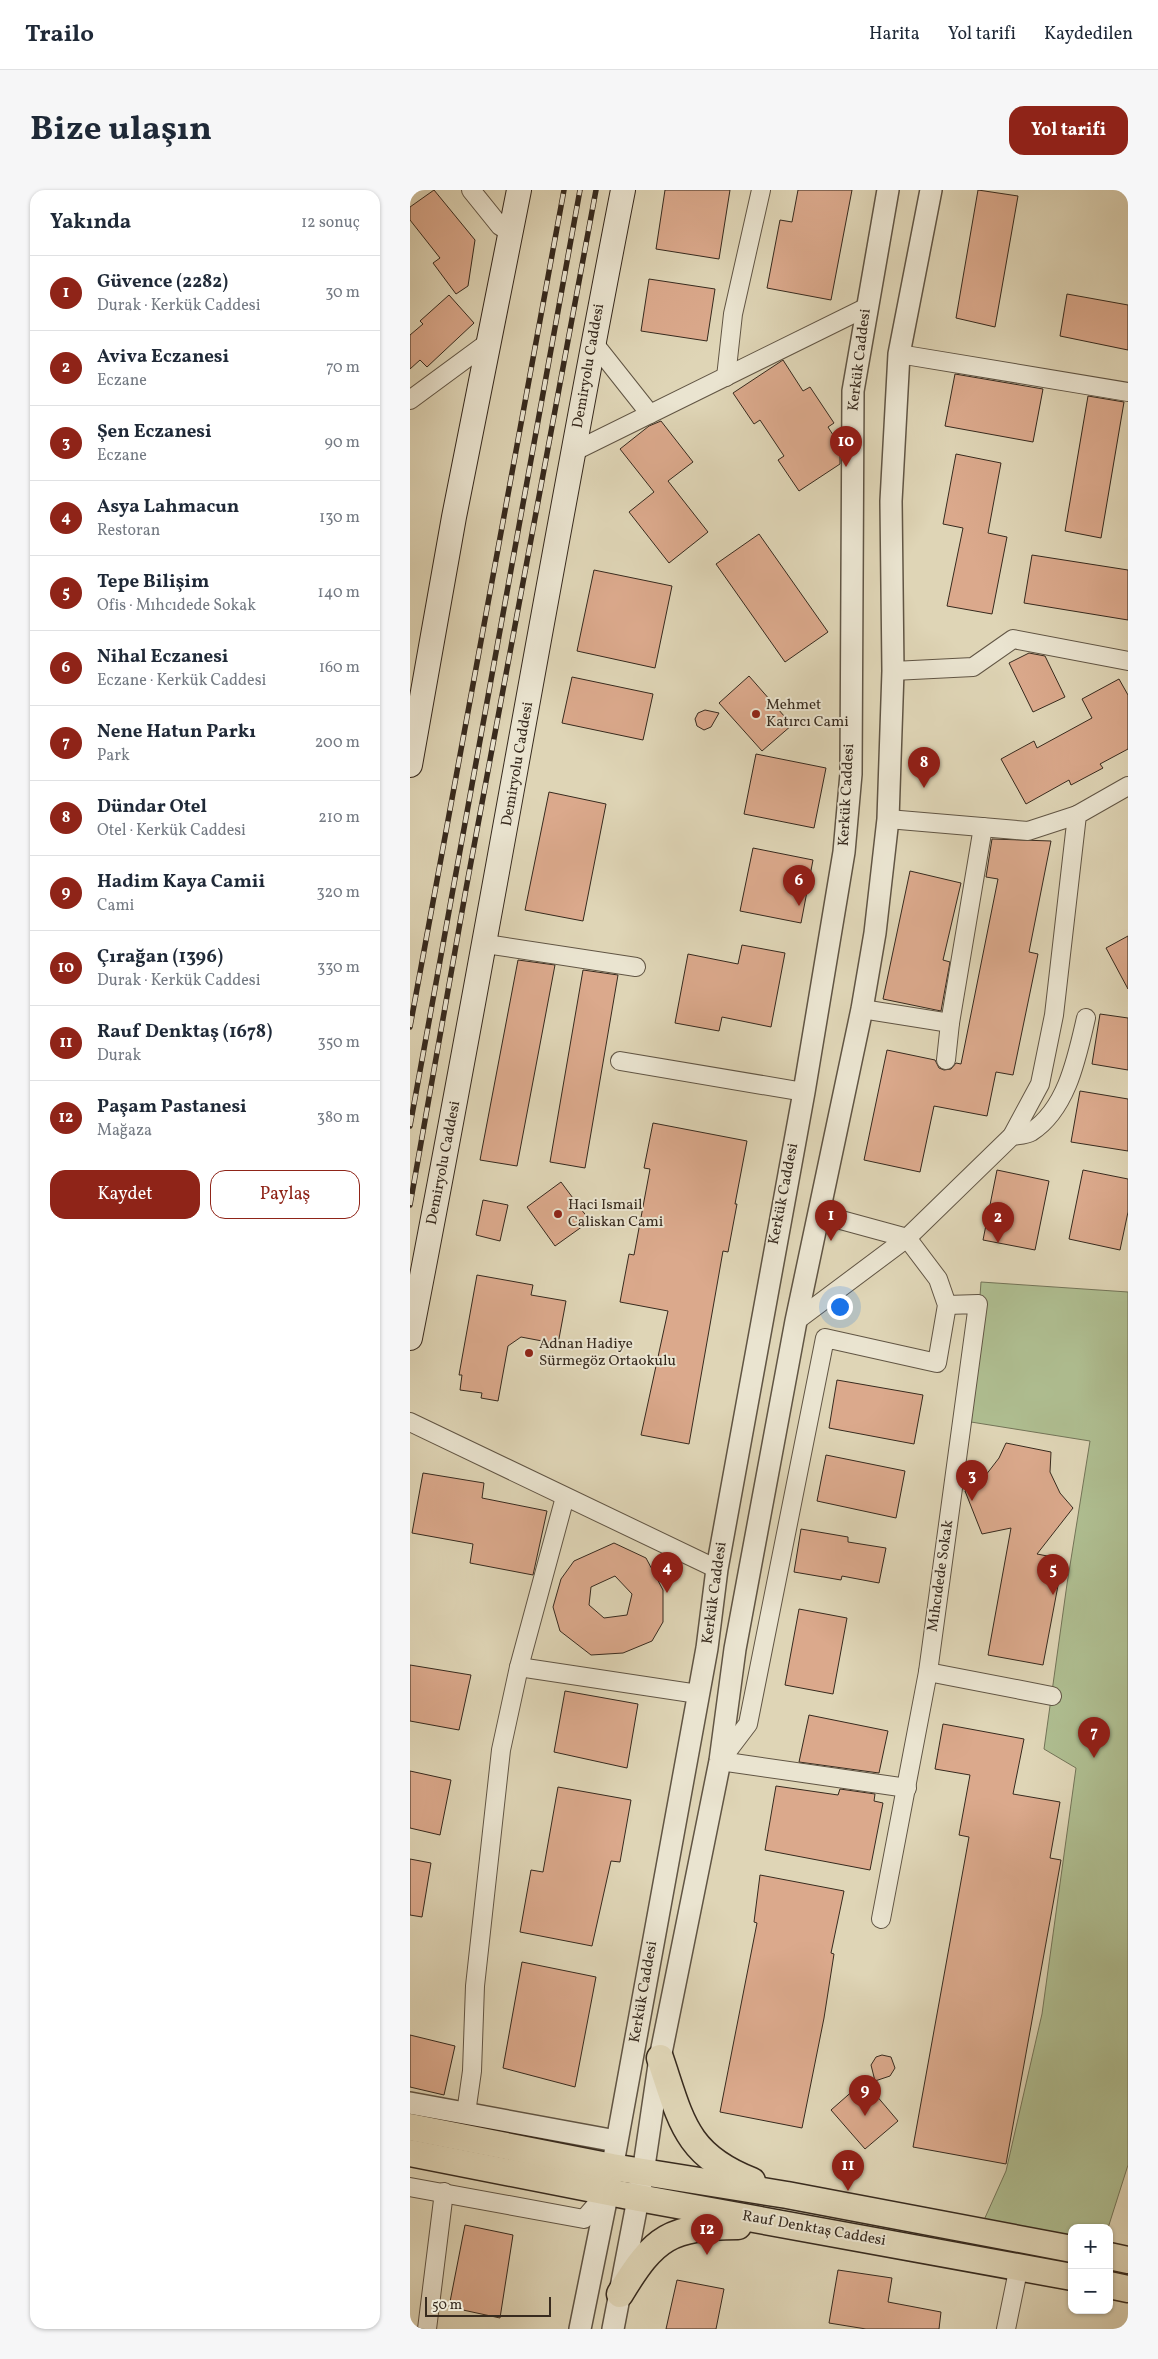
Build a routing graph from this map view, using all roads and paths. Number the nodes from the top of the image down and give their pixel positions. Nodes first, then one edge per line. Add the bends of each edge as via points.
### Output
1 (471, 190) edge
2 (519, 190) edge
3 (623, 190) edge
4 (761, 190) edge
5 (888, 190) edge
6 (931, 190) edge
7 (511, 233) junction
8 (867, 307) junction
9 (490, 341) junction
10 (593, 342) junction
11 (899, 354) junction
12 (726, 377) junction
13 (1128, 392) edge
14 (410, 400) edge
15 (650, 414) junction
16 (573, 452) junction
17 (1128, 661) edge
18 (893, 671) junction
19 (410, 765) edge
20 (1128, 786) edge
21 (1077, 815) junction
22 (888, 819) junction
23 (983, 828) junction
24 (486, 944) junction
25 (636, 967) dead end
26 (862, 1010) junction
27 (1086, 1018) dead end
28 (950, 1023) junction
29 (946, 1060) dead end
30 (620, 1061) dead end
31 (804, 1092) junction
32 (1012, 1136) junction
33 (819, 1214) junction
34 (908, 1238) junction
35 (946, 1305) junction
36 (796, 1321) junction
37 (410, 1338) edge
38 (410, 1422) edge
39 (566, 1497) junction
40 (717, 1569) junction
41 (520, 1667) junction
42 (928, 1672) junction
43 (698, 1694) junction
44 (1052, 1696) dead end
45 (720, 1761) junction
46 (907, 1788) junction
47 (881, 1919) dead end
48 (660, 2058) junction
49 (410, 2103) edge
50 (466, 2113) junction
51 (410, 2127) edge
52 (616, 2141) junction
53 (410, 2153) edge
54 (644, 2172) junction
55 (610, 2179) junction
56 (410, 2187) edge
57 (444, 2192) junction
58 (788, 2195) junction
59 (639, 2198) junction
60 (796, 2226) junction
61 (1068, 2248) edge
62 (1113, 2257) edge
63 (1128, 2260) edge
64 (1019, 2266) junction
65 (1068, 2276) edge
66 (1113, 2286) edge
67 (1128, 2288) edge
68 (620, 2294) junction
69 (427, 2329) edge
70 (580, 2329) edge
71 (614, 2329) edge
72 (1006, 2329) edge

1 - 7 street via 500,226
2 - 7 main road
3 - 10 main road, Demiryolu Caddesi
4 - 12 street via 732,314
5 - 8 street, Kerkük Caddesi
6 - 11 street, Kerkük Caddesi
7 - 9 main road
8 - 12 street
8 - 31 street, Kerkük Caddesi via 853,391 851,774 844,852
9 - 14 street
9 - 19 main road via 454,517
10 - 15 street
10 - 16 main road, Demiryolu Caddesi
11 - 13 street
11 - 18 street, Kerkük Caddesi via 891,501
12 - 15 street
15 - 16 street
16 - 24 main road, Demiryolu Caddesi
17 - 18 street via 1013,640 973,667
18 - 22 street, Kerkük Caddesi
20 - 21 street
21 - 23 street via 1028,831
21 - 32 street via 1054,1015 1040,1084
22 - 23 street
22 - 26 street, Kerkük Caddesi
23 - 28 street
24 - 25 street
24 - 37 main road, Demiryolu Caddesi
26 - 28 street
26 - 33 street, Kerkük Caddesi
27 - 32 street via 1075,1063 1055,1108 1030,1132
28 - 29 street
30 - 31 street
31 - 40 street, Kerkük Caddesi
32 - 34 street
33 - 34 street
33 - 36 street, Kerkük Caddesi
34 - 35 street via 938,1279
34 - 36 street
35 - 42 street, Mıhcıdede Sokak via 978,1304
35 - 45 street via 937,1363 825,1338 748,1724
36 - 45 street, Kerkük Caddesi via 735,1649
38 - 39 street
39 - 40 street
39 - 41 street
40 - 43 street, Kerkük Caddesi
41 - 43 street
41 - 50 street via 501,1750 475,1986 472,2071
42 - 44 street
42 - 46 street, Mıhcıdede Sokak
43 - 52 street, Kerkük Caddesi
45 - 46 street
45 - 48 street, Kerkük Caddesi
46 - 47 street, Mıhcıdede Sokak
48 - 54 street, Kerkük Caddesi
48 - 58 main road via 680,2118 697,2148 739,2176
49 - 50 street
50 - 52 street
51 - 55 main road, Rauf Denktaş Caddesi
52 - 55 street, Kerkük Caddesi
53 - 55 main road, Rauf Denktaş Caddesi
54 - 55 main road, Rauf Denktaş Caddesi
54 - 58 main road, Rauf Denktaş Caddesi
54 - 59 street, Kerkük Caddesi
55 - 57 street via 584,2219
55 - 59 main road, Rauf Denktaş Caddesi
55 - 70 street, Kerkük Caddesi
56 - 57 street
57 - 69 street
58 - 61 main road, Rauf Denktaş Caddesi
59 - 60 main road, Rauf Denktaş Caddesi
59 - 68 street, Kerkük Caddesi
60 - 64 main road, Rauf Denktaş Caddesi
60 - 68 main road via 698,2228 672,2234 644,2257
62 - 63 main road
64 - 65 main road, Rauf Denktaş Caddesi
64 - 72 street
66 - 67 main road
68 - 71 street, Kerkük Caddesi

